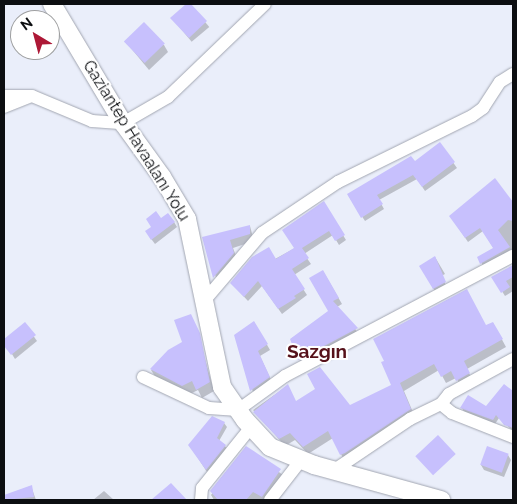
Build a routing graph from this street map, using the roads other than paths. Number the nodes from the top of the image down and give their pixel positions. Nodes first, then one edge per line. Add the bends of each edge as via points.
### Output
1 (52, 4) edge
2 (265, 4) edge
3 (513, 74) edge
4 (4, 96) edge
5 (32, 96) junction
6 (4, 107) edge
7 (123, 123) junction
8 (513, 256) edge
9 (204, 301) junction
10 (513, 358) edge
11 (143, 377) dead end
12 (442, 404) junction
13 (238, 410) junction
14 (251, 427) junction
15 (513, 437) edge
16 (301, 460) junction
17 (333, 471) junction
18 (422, 498) edge
19 (201, 500) edge
20 (270, 500) edge
21 (440, 500) edge

1 - 7 main road, Gaziantep Havaalanı Yolu
2 - 7 street via 168,97
3 - 9 street via 500,82 482,108 472,116 338,182 262,234
4 - 5 street
5 - 6 street
5 - 7 street via 92,121
7 - 9 main road, Gaziantep Havaalanı Yolu via 187,218
8 - 13 street via 286,376
9 - 13 main road, Gaziantep Havaalanı Yolu via 222,387
10 - 12 street via 450,394
11 - 13 street via 209,408
12 - 15 street via 452,413
12 - 17 street via 410,419
13 - 14 main road, Gaziantep Havaalanı Yolu
14 - 16 main road, Gaziantep Havaalanı Yolu via 270,447
14 - 19 street via 202,488
16 - 17 main road, Gaziantep Havaalanı Yolu
16 - 20 street
17 - 18 main road, Gaziantep Havaalanı Yolu
18 - 21 main road, Gaziantep Havaalanı Yolu

